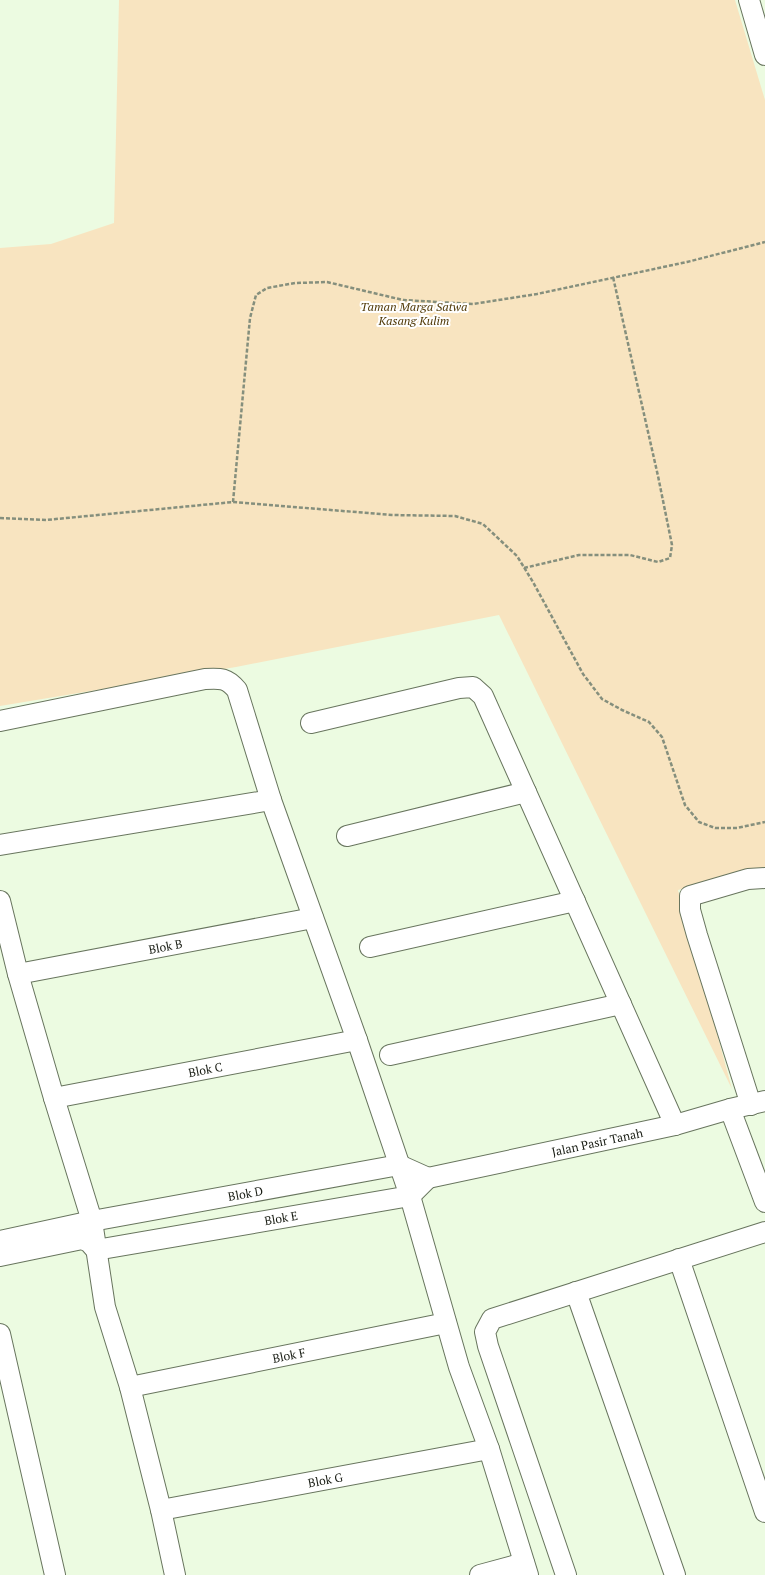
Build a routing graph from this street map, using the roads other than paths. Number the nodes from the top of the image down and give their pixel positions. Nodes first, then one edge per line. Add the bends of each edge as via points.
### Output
1 (749, 0) edge
2 (765, 55) edge
3 (0, 722) edge
4 (311, 723) dead end
5 (526, 792) junction
6 (271, 800) junction
7 (347, 836) dead end
8 (0, 845) edge
9 (765, 878) edge
10 (575, 900) junction
11 (0, 901) edge
12 (313, 918) junction
13 (370, 947) dead end
14 (18, 974) junction
15 (621, 1004) junction
16 (357, 1040) junction
17 (390, 1055) dead end
18 (54, 1098) junction
19 (758, 1103) edge
20 (730, 1110) junction
21 (675, 1125) junction
22 (398, 1165) junction
23 (428, 1178) junction
24 (410, 1196) junction
25 (765, 1202) edge
26 (92, 1221) junction
27 (765, 1232) edge
28 (0, 1241) edge
29 (96, 1250) junction
30 (0, 1256) edge
31 (679, 1259) junction
32 (576, 1292) junction
33 (446, 1323) junction
34 (0, 1334) edge
35 (130, 1387) junction
36 (489, 1449) junction
37 (161, 1510) junction
38 (765, 1512) edge
39 (526, 1569) edge
40 (55, 1575) edge
41 (175, 1575) edge
42 (480, 1575) edge
43 (566, 1575) edge
44 (675, 1575) edge

1 - 2 street
3 - 6 street via 205,679 229,681 237,690
4 - 5 street via 459,688 473,687 483,696
5 - 7 street
5 - 10 street
6 - 8 street
6 - 12 street
9 - 19 street via 748,879 690,896 690,910 697,936
10 - 13 street
10 - 15 street
11 - 14 street
12 - 14 street, Blok B
12 - 16 street
14 - 18 street
15 - 17 street
15 - 21 street
16 - 18 street, Blok C
16 - 22 street
18 - 26 street
19 - 20 street, Jalan Pasir Tanah
20 - 21 street, Jalan Pasir Tanah
20 - 25 street
21 - 23 street, Jalan Pasir Tanah
22 - 23 street
22 - 24 street
22 - 26 street, Blok D
23 - 24 street
24 - 29 street, Blok E
24 - 33 street
26 - 28 street, Blok D
26 - 29 street
27 - 31 street
29 - 30 street via 82,1239
29 - 35 street via 105,1307
31 - 32 street
31 - 38 street
32 - 43 street via 492,1319 485,1332
32 - 44 street
33 - 35 street, Blok F
33 - 36 street
34 - 40 street
35 - 37 street
36 - 37 street, Blok G
36 - 39 street
37 - 41 street
39 - 42 street

